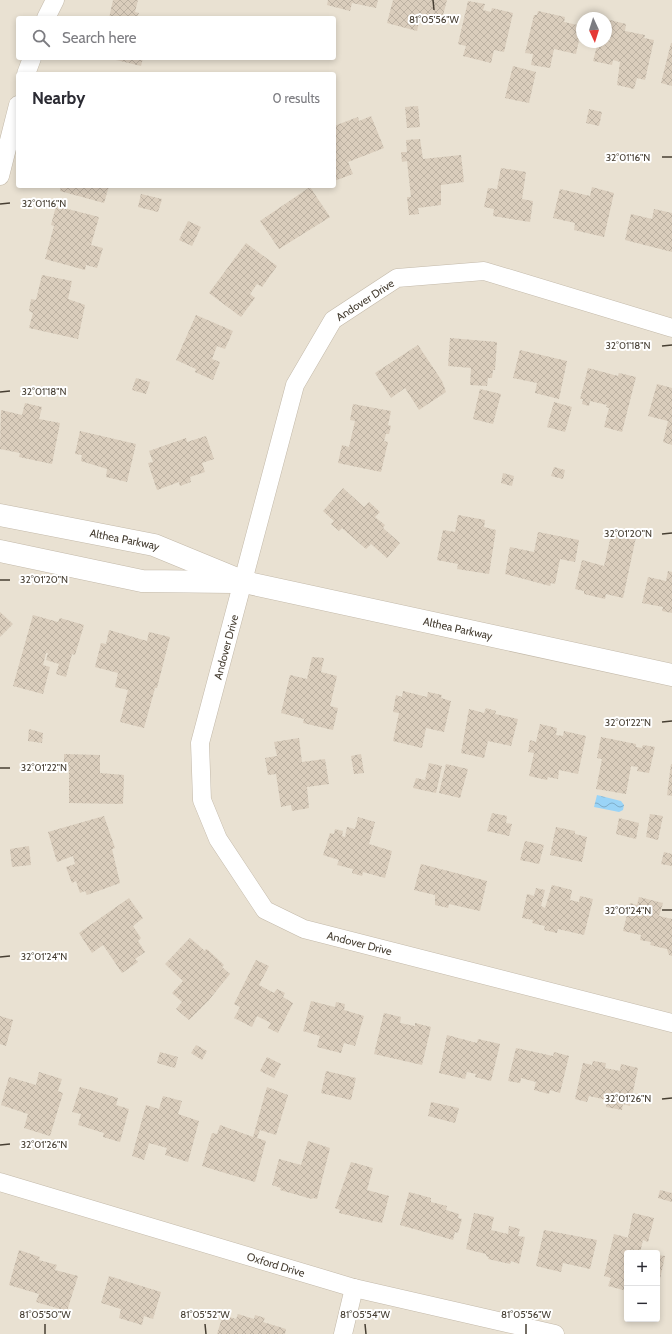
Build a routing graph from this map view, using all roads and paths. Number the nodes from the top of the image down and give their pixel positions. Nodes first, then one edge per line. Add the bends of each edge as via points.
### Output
1 (55, 0) edge
2 (47, 16) edge
3 (31, 60) edge
4 (27, 72) edge
5 (16, 113) edge
6 (0, 176) edge
7 (672, 328) edge
8 (0, 515) edge
9 (0, 551) edge
10 (244, 582) junction
11 (672, 675) edge
12 (672, 1023) edge
13 (0, 1182) edge
14 (354, 1288) junction
15 (343, 1334) edge
16 (555, 1334) edge

1 - 2 street
3 - 4 street
5 - 6 street
7 - 10 street, Andover Drive via 484,271 398,278 333,320 295,385
8 - 10 street, Althea Parkway via 154,545
9 - 10 street, Althea Parkway via 142,581
10 - 11 street, Althea Parkway
10 - 12 street, Andover Drive via 200,743 202,800 218,839 265,910 304,929
13 - 14 street, Oxford Drive
14 - 15 street
14 - 16 street, Oxford Drive

